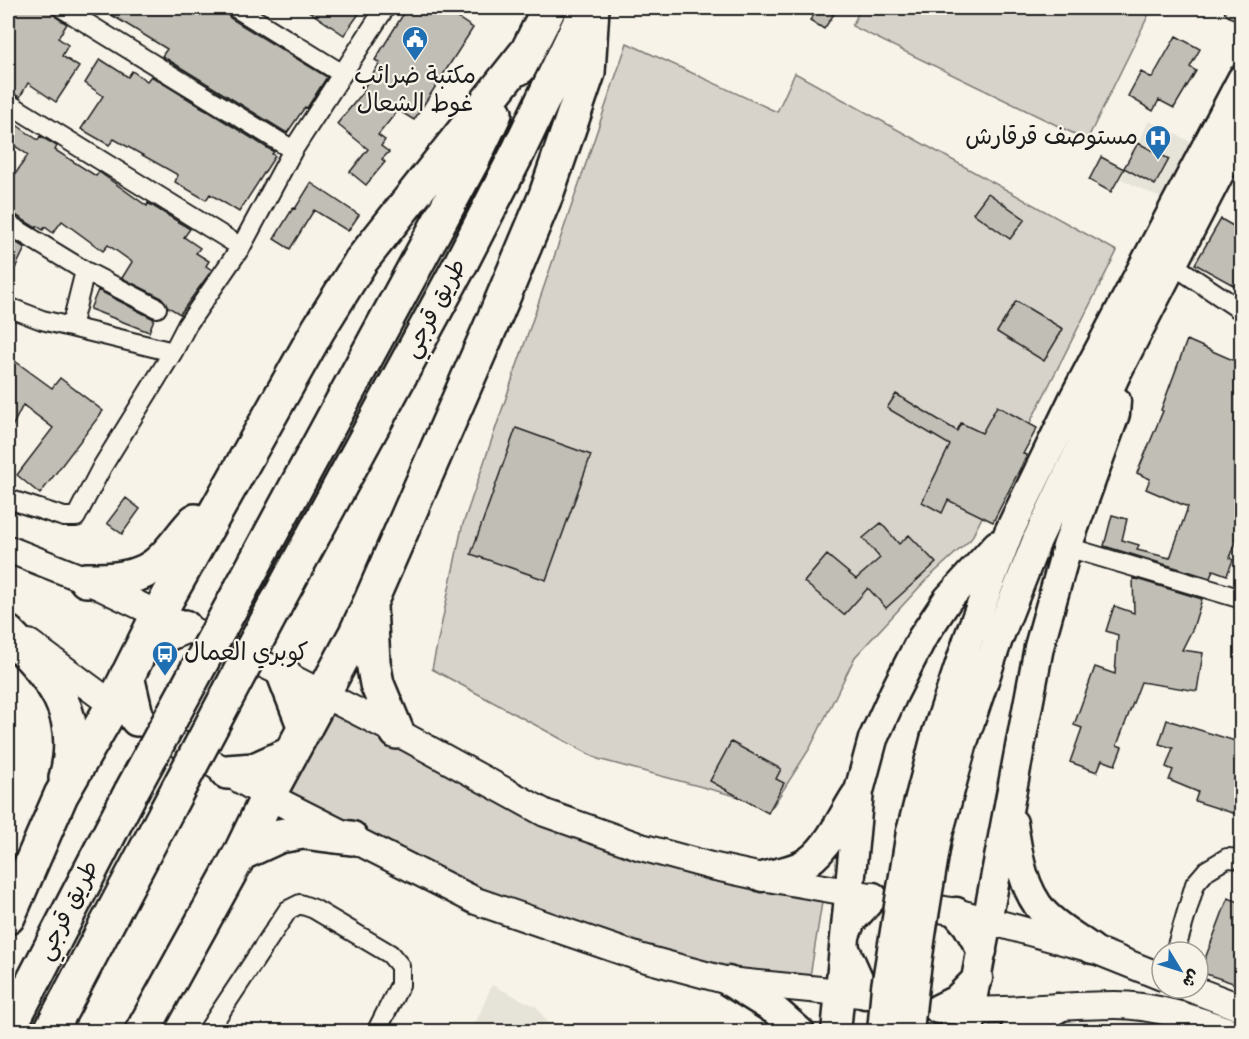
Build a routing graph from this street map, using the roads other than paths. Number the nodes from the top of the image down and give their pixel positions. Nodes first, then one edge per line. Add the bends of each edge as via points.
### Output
1 (62, 8) edge
2 (236, 8) edge
3 (385, 8) edge
4 (549, 8) edge
5 (587, 8) edge
6 (592, 8) edge
7 (1234, 8) edge
8 (1242, 11) edge
9 (529, 49) junction
10 (341, 74) junction
11 (1242, 80) edge
12 (8, 103) edge
13 (1242, 129) edge
14 (293, 150) junction
15 (8, 224) edge
16 (241, 247) junction
17 (1172, 264) junction
18 (85, 271) junction
19 (8, 307) edge
20 (157, 308) dead end
21 (1242, 311) edge
22 (71, 327) junction
23 (173, 352) junction
24 (1119, 368) junction
25 (8, 499) edge
26 (217, 510) junction
27 (1009, 532) junction
28 (1067, 547) junction
29 (8, 549) edge
30 (86, 580) junction
31 (1242, 599) edge
32 (370, 603) junction
33 (8, 627) edge
34 (163, 628) junction
35 (8, 633) edge
36 (284, 674) junction
37 (322, 695) junction
38 (125, 712) junction
39 (397, 732) junction
40 (297, 741) junction
41 (227, 772) junction
42 (859, 790) junction
43 (61, 795) junction
44 (268, 796) junction
45 (1010, 803) junction
46 (924, 835) junction
47 (351, 838) junction
48 (240, 854) junction
49 (1242, 859) edge
50 (762, 878) junction
51 (861, 895) junction
52 (956, 912) junction
53 (8, 916) edge
54 (988, 922) junction
55 (1179, 940) edge
56 (1092, 949) junction
57 (980, 965) junction
58 (1150, 972) edge
59 (728, 981) junction
60 (852, 993) junction
61 (1210, 996) edge
62 (1058, 1008) junction
63 (1242, 1008) edge
64 (938, 1009) junction
65 (970, 1021) edge
66 (8, 1030) edge
67 (50, 1032) edge
68 (142, 1032) edge
69 (207, 1032) edge
70 (376, 1032) edge
71 (800, 1032) edge
72 (836, 1032) edge
73 (882, 1032) edge
74 (909, 1032) edge
75 (1015, 1032) edge
76 (1231, 1032) edge

1 - 14 street
2 - 10 street
3 - 10 street
4 - 9 highway, طريق قرجي
5 - 67 highway, طريق قرجي, bridge via 471,243
6 - 32 highway via 588,73 546,195
7 - 8 street
9 - 26 highway via 361,261
9 - 66 highway, طريق قرجي, bridge via 471,164 131,792
10 - 14 street
11 - 27 main road via 1074,398
12 - 16 street
13 - 17 main road
14 - 16 street
15 - 18 street
16 - 23 street
17 - 21 street
17 - 24 main road
18 - 20 street
18 - 22 street
19 - 22 street
22 - 23 street
23 - 25 street via 102,467 76,518
24 - 28 main road via 1116,414
24 - 46 main road via 1037,540 963,742
26 - 30 highway via 200,515 153,567 109,580
26 - 34 highway
27 - 42 main road via 948,599 922,638 873,739
27 - 46 main road via 936,736
28 - 31 street
28 - 45 main road via 1039,647
29 - 30 main road
30 - 34 main road
32 - 37 highway
32 - 39 highway via 377,684
33 - 38 main road
34 - 36 main road
34 - 38 highway via 127,676
35 - 43 highway via 42,668 65,705 70,765
36 - 37 main road
36 - 40 highway
37 - 39 main road
37 - 40 highway
38 - 41 main road
38 - 43 highway
39 - 50 main road via 545,813 641,847
40 - 41 highway via 254,770
40 - 44 highway
41 - 44 main road
42 - 50 main road via 814,857
42 - 51 main road
43 - 53 highway
44 - 47 main road
44 - 48 highway
45 - 54 main road
45 - 56 main road via 1027,888 1045,914
46 - 73 main road, bridge via 886,987
46 - 74 main road, bridge via 923,915
47 - 48 highway via 303,832 279,836
47 - 59 main road via 476,901 639,957
48 - 68 highway
49 - 55 street via 1227,858 1207,870 1195,884
50 - 51 main road
51 - 52 main road
51 - 60 main road via 844,943
52 - 54 main road
52 - 57 main road via 967,925
54 - 56 main road
54 - 57 main road
56 - 58 main road
57 - 64 main road via 956,1000
57 - 65 main road
59 - 60 main road
59 - 71 main road via 776,1011
60 - 64 main road
60 - 72 main road
61 - 63 main road
62 - 65 main road
62 - 75 main road
62 - 76 main road via 1117,1005 1159,1011
64 - 65 main road
69 - 70 street via 288,910 300,904 390,954 400,966 400,985

